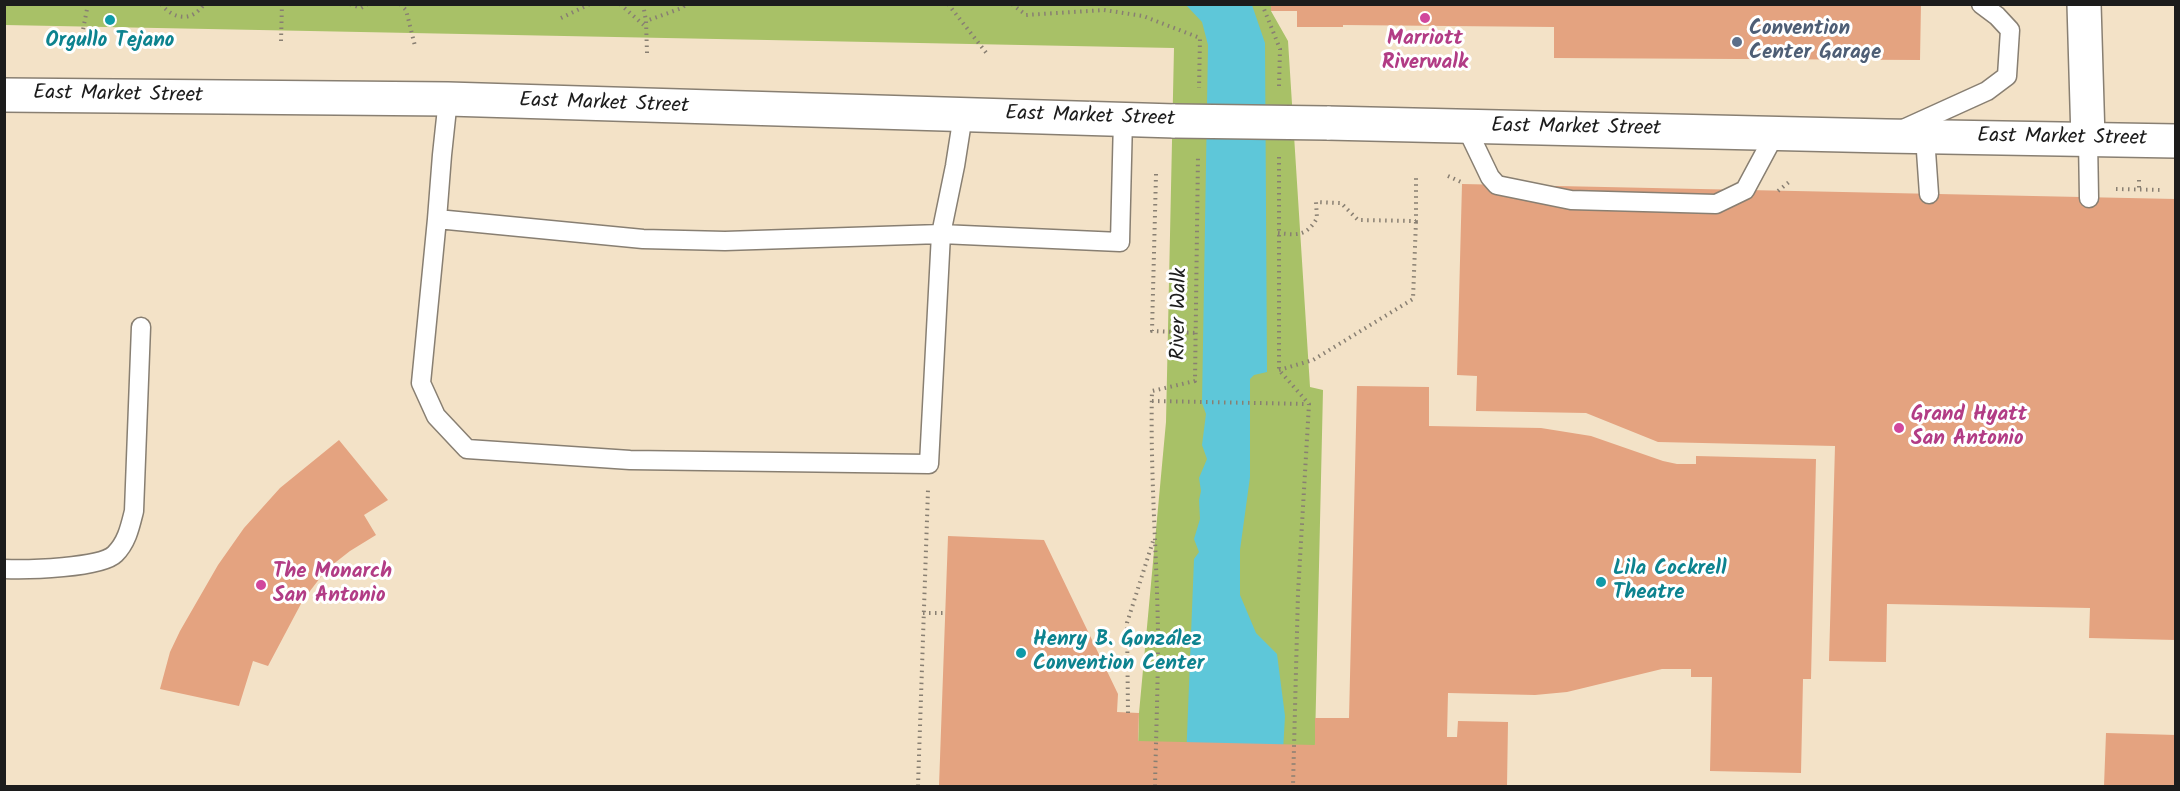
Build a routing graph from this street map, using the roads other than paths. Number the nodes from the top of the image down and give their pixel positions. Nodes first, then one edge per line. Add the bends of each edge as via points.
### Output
1 (1981, 4) edge
2 (2084, 4) edge
3 (4, 95) edge
4 (448, 99) junction
5 (963, 115) junction
6 (1123, 119) junction
7 (1466, 127) junction
8 (1775, 134) junction
9 (1886, 136) junction
10 (1925, 137) junction
11 (2088, 139) junction
12 (2175, 141) edge
13 (1929, 194) dead end
14 (2089, 198) dead end
15 (437, 219) junction
16 (941, 234) junction
17 (141, 327) dead end
18 (4, 569) edge

1 - 9 lane via 2010,30 2007,76 1987,91
2 - 11 main road
3 - 4 main road, East Market Street
4 - 5 main road, East Market Street
4 - 15 lane
5 - 6 main road, East Market Street
5 - 16 lane
6 - 7 main road, East Market Street, bridge
6 - 16 lane via 1120,242
7 - 8 main road, East Market Street
7 - 8 lane via 1497,185 1571,201 1716,204 1745,190
8 - 9 main road, East Market Street
9 - 10 main road, East Market Street
10 - 11 main road, East Market Street
10 - 13 lane
11 - 12 main road, East Market Street
11 - 14 lane
15 - 16 lane via 554,231 726,241
15 - 16 lane via 421,383 436,416 467,449 630,460 929,465
17 - 18 lane via 134,511 126,539 114,555 103,561 34,570

